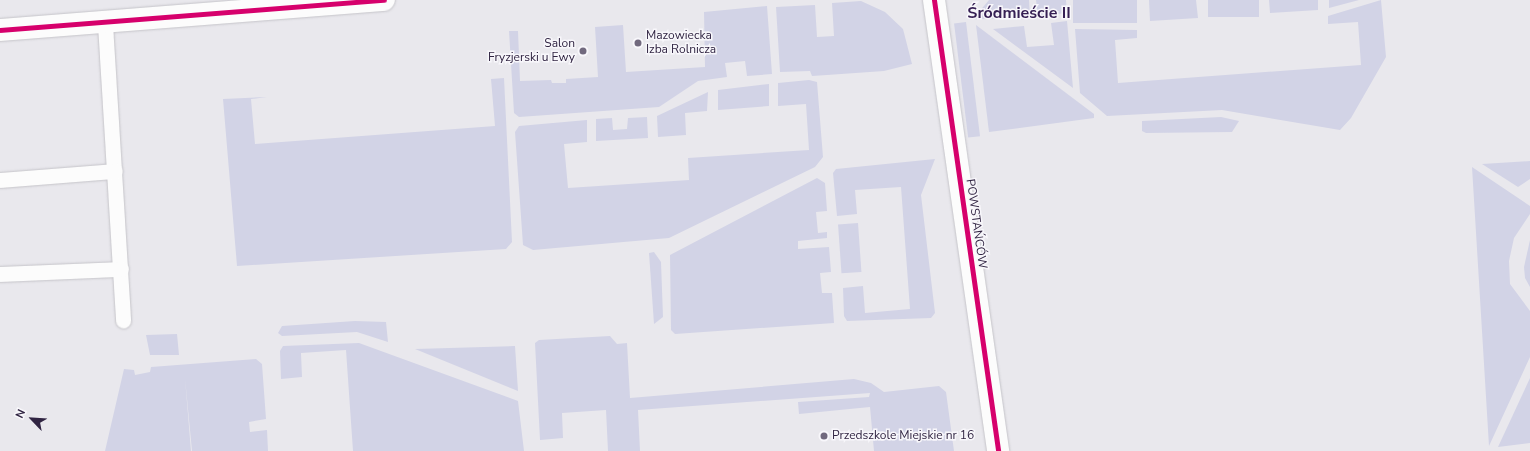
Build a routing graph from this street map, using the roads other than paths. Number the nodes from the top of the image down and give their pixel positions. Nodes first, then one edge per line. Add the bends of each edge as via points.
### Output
1 (384, 0) edge
2 (934, 0) edge
3 (105, 24) junction
4 (0, 30) edge
5 (115, 171) junction
6 (0, 180) edge
7 (121, 269) junction
8 (0, 274) edge
9 (123, 320) dead end
10 (998, 451) edge

1 - 3 street
2 - 10 street, POWSTAŃCÓW
3 - 4 street
3 - 5 lane
5 - 6 lane
5 - 7 lane
7 - 8 lane
7 - 9 lane

